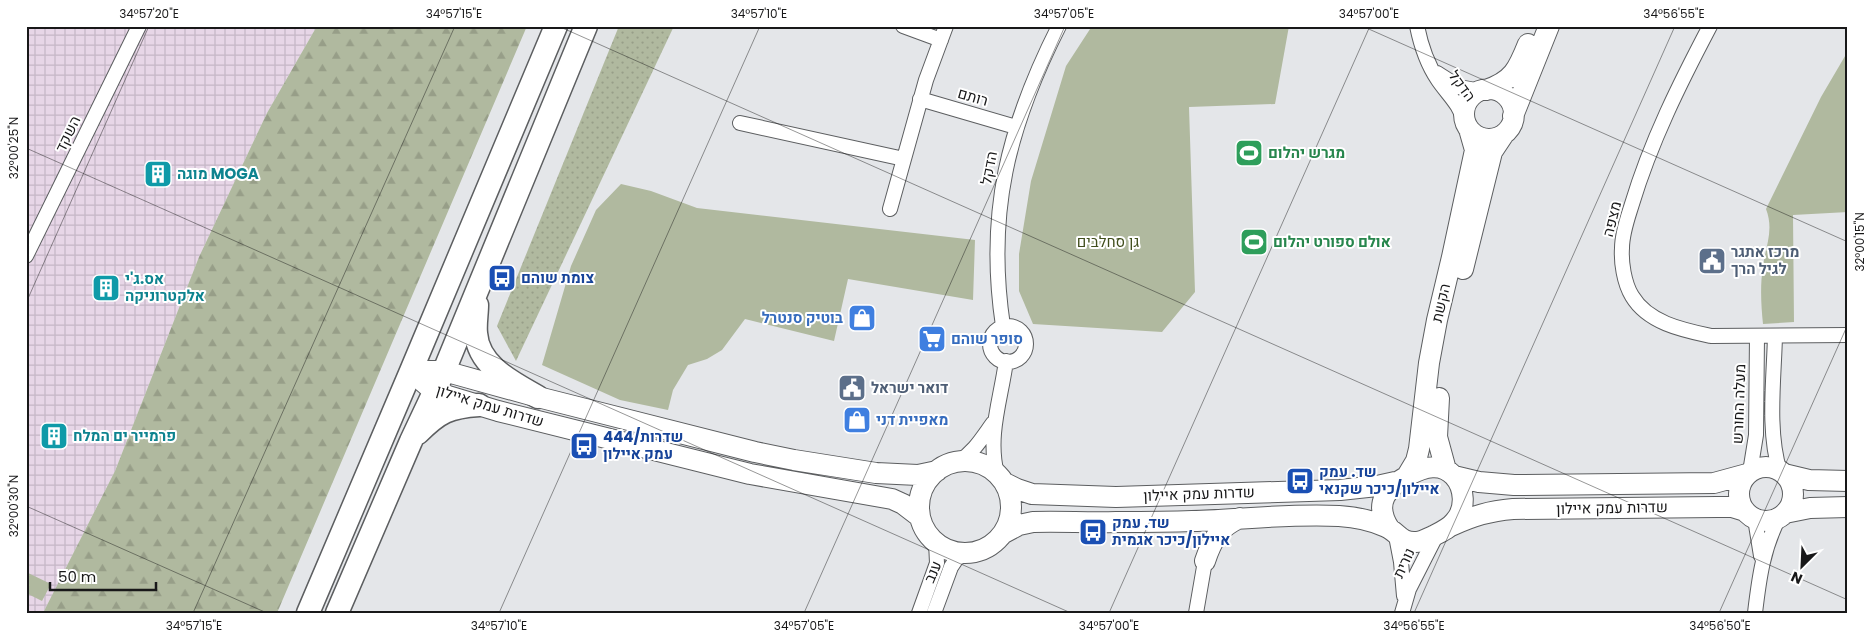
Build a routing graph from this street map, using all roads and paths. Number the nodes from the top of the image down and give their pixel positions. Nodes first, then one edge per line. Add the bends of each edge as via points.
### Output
1 (139, 26) edge
2 (556, 26) edge
3 (586, 26) edge
4 (903, 26) edge
5 (946, 26) edge
6 (1059, 26) edge
7 (1417, 26) edge
8 (1536, 26) edge
9 (1549, 26) edge
10 (1710, 26) edge
11 (941, 40) junction
12 (1431, 68) junction
13 (1484, 90) junction
14 (920, 99) junction
15 (740, 123) dead end
16 (1509, 125) junction
17 (1467, 126) junction
18 (1016, 127) junction
19 (904, 159) junction
20 (890, 209) dead end
21 (26, 256) edge
22 (478, 292) junction
23 (1003, 326) junction
24 (1848, 335) edge
25 (1757, 336) junction
26 (1774, 336) junction
27 (1006, 362) junction
28 (411, 371) junction
29 (444, 372) junction
30 (435, 392) junction
31 (538, 397) junction
32 (479, 405) junction
33 (995, 421) junction
34 (411, 441) junction
35 (958, 462) junction
36 (937, 471) junction
37 (1450, 473) junction
38 (1749, 473) junction
39 (1782, 473) junction
40 (1001, 478) junction
41 (1401, 479) junction
42 (1848, 482) edge
43 (1848, 507) edge
44 (1748, 513) junction
45 (1782, 514) junction
46 (920, 517) junction
47 (1240, 518) junction
48 (1181, 521) junction
49 (1444, 530) junction
50 (1393, 532) junction
51 (1004, 533) junction
52 (936, 542) junction
53 (971, 552) junction
54 (1205, 561) junction
55 (1761, 564) junction
56 (1403, 610) edge
57 (308, 613) edge
58 (336, 613) edge
59 (919, 613) edge
60 (934, 613) edge
61 (1196, 613) edge
62 (1755, 613) edge

1 - 21 street, השקד
2 - 28 main road
3 - 22 main road
4 - 11 street
5 - 11 street
6 - 18 street, הדקל
7 - 12 street, הדקל via 1421,46
8 - 13 main road via 1511,78
9 - 16 main road, הקשת
10 - 25 street, מצפה via 1681,81 1641,177 1621,247 1624,271 1632,296 1648,313 1666,324 1711,336
11 - 14 street
12 - 13 street, הדקל via 1459,87
12 - 17 street, הדקל via 1461,109
13 - 16 main road via 1498,91 1510,102 1513,110
13 - 17 main road via 1468,101 1464,115
14 - 18 street, רותם
14 - 19 street
15 - 19 street
16 - 17 main road via 1498,137 1482,138
16 - 37 main road, הקשת via 1492,152 1443,365 1437,437
17 - 41 main road, הקשת via 1475,150 1437,320 1419,449 1416,460
18 - 23 street, הדקל via 1004,176 997,229 996,266
19 - 20 street
22 - 29 main road
22 - 31 main road via 476,334 485,360 513,383
23 - 27 street via 993,333 990,347 996,358
23 - 27 street via 1016,328 1026,343 1018,359
24 - 26 street, מצפה
25 - 26 street, מצפה
25 - 38 street, מעלה החורש via 1756,435
26 - 39 street via 1773,434 1776,460
27 - 33 street
28 - 29 main road, שדרות עמק איילון
28 - 30 main road, שדרות עמק איילון
28 - 57 main road
29 - 30 main road
29 - 31 main road, שדרות עמק איילון
30 - 32 main road, שדרות עמק איילון
30 - 34 main road
31 - 36 main road, שדרות עמק איילון via 794,460 876,473 918,475
32 - 34 main road via 457,406 443,413
32 - 46 main road, שדרות עמק איילון via 750,474 892,499
33 - 35 street via 979,444
33 - 40 street via 993,459
34 - 58 main road
35 - 36 main road
35 - 40 main road via 976,462
36 - 46 main road via 922,491
37 - 38 main road, שדרות עמק איילון via 1495,485 1523,485 1714,483
37 - 41 main road via 1429,467
37 - 49 main road via 1462,492 1463,506 1456,521
38 - 39 main road via 1764,467
38 - 44 main road via 1740,486 1739,496
39 - 42 main road via 1809,480
39 - 45 main road via 1790,481 1792,490 1790,505
40 - 41 main road, שדרות עמק איילון via 1032,494 1116,497 1340,490 1377,486
40 - 51 main road via 1010,495 1012,508
41 - 50 main road via 1388,491 1383,502 1383,519
43 - 45 main road via 1810,508
44 - 45 main road via 1763,520
44 - 49 main road, שדרות עמק איילון via 1717,506 1513,509 1476,515
44 - 55 street via 1756,525
45 - 55 street via 1769,538
46 - 52 main road via 926,532
47 - 48 main road, שדרות עמק איילון
47 - 50 main road, שדרות עמק איילון via 1339,516 1367,520
47 - 54 main road via 1220,530
48 - 51 main road, שדרות עמק איילון via 1033,522 1018,525
48 - 54 main road via 1198,536
49 - 50 main road via 1415,542 1403,540
49 - 56 street, נורית via 1422,562
50 - 56 street, נורית via 1403,578
51 - 53 main road via 986,549
52 - 53 main road via 948,550
52 - 59 street, ענב via 937,564
53 - 60 street, ענב via 957,558 953,564
54 - 61 street
55 - 62 street

